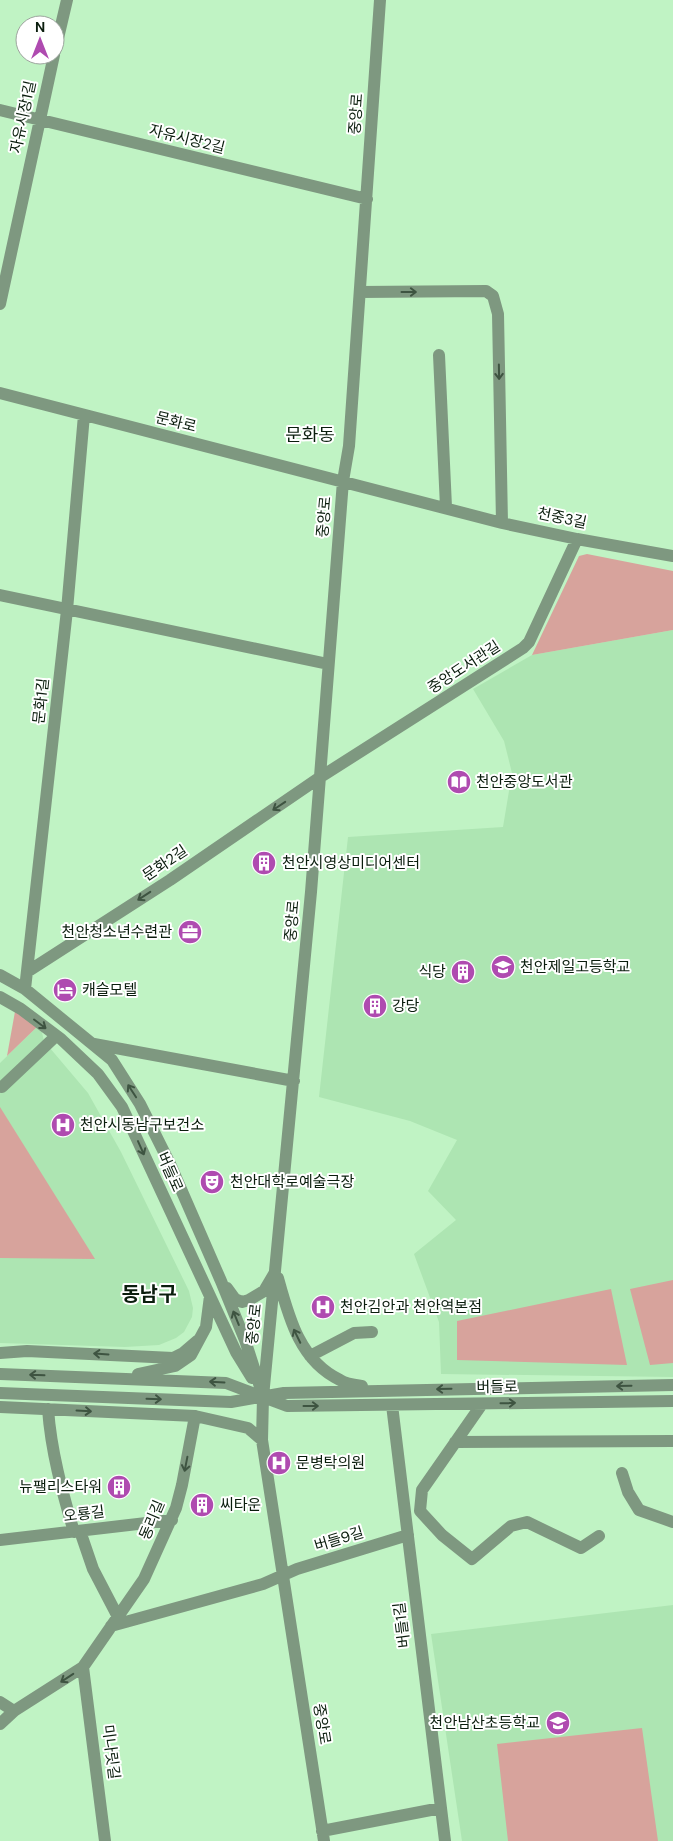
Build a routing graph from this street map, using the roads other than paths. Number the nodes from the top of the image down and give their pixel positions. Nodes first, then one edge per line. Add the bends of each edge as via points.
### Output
1 (66, 0) edge
2 (380, 0) edge
3 (63, 15) edge
4 (52, 65) edge
5 (0, 110) edge
6 (39, 119) junction
7 (366, 199) junction
8 (360, 292) junction
9 (0, 304) edge
10 (439, 355) dead end
11 (0, 393) edge
12 (84, 415) junction
13 (344, 481) junction
14 (446, 507) junction
15 (502, 523) junction
16 (576, 539) junction
17 (673, 556) edge
18 (0, 595) edge
19 (67, 610) junction
20 (328, 664) junction
21 (319, 778) junction
22 (27, 972) junction
23 (0, 975) edge
24 (25, 989) junction
25 (0, 997) edge
26 (56, 1036) junction
27 (92, 1044) junction
28 (294, 1081) junction
29 (2, 1087) dead end
30 (276, 1270) junction
31 (221, 1281) junction
32 (210, 1296) junction
33 (372, 1332) dead end
34 (197, 1341) junction
35 (0, 1353) edge
36 (310, 1356) junction
37 (0, 1374) edge
38 (121, 1378) junction
39 (673, 1385) edge
40 (377, 1390) junction
41 (0, 1393) edge
42 (264, 1397) junction
43 (673, 1400) edge
44 (482, 1404) junction
45 (392, 1405) junction
46 (0, 1407) edge
47 (48, 1409) junction
48 (195, 1416) junction
49 (262, 1440) junction
50 (673, 1441) edge
51 (455, 1442) junction
52 (622, 1473) dead end
53 (172, 1520) junction
54 (673, 1522) edge
55 (77, 1531) junction
56 (408, 1535) junction
57 (599, 1536) dead end
58 (0, 1540) edge
59 (282, 1576) junction
60 (115, 1622) junction
61 (83, 1667) junction
62 (0, 1702) edge
63 (14, 1711) junction
64 (0, 1724) edge
65 (440, 1808) junction
66 (323, 1836) edge
67 (106, 1841) edge
68 (445, 1841) edge

1 - 3 street
2 - 7 street, 중앙로
4 - 6 street, 자유시장1길
5 - 6 street, 자유시장2길
6 - 7 street, 자유시장2길
6 - 9 street, 자유시장1길
7 - 8 street, 중앙로
8 - 13 street, 중앙로
8 -> 15 street via 486,291 493,296 498,314
10 - 14 street
11 - 12 street, 문화로
12 - 13 street, 문화로
12 - 19 street, 문화1길
13 - 14 street, 천중3길
13 - 20 street, 중앙로
14 - 15 street, 천중3길
15 - 16 street, 천중3길
16 - 17 street, 천중3길
16 - 21 street, 중앙도서관길 via 523,648
18 - 19 street
19 - 20 street
19 - 22 street, 문화1길
20 - 21 street, 중앙로
21 -> 22 street, 문화2길 via 170,880
21 - 28 street, 중앙로
22 - 24 street, 문화1길
23 - 24 street, 버들로
24 - 27 street, 버들로
25 -> 26 street, 버들로
26 - 29 street
26 -> 32 street, 버들로 via 98,1074 122,1107
27 - 28 street, 버들로
31 -> 27 street, 버들로 via 140,1104 112,1060
28 - 30 street, 중앙로
30 - 31 street via 264,1291 242,1302 235,1299
36 -> 30 street via 298,1339
30 - 42 street, 중앙로
42 -> 31 street, 버들로
32 - 34 street via 206,1327
32 - 42 street, 버들로 via 236,1352
33 - 36 street via 354,1333
34 -> 35 street via 172,1358 27,1351
34 - 38 street via 190,1355 175,1366
36 - 40 street via 317,1365 341,1381
38 -> 37 street
42 -> 38 street via 226,1383
39 -> 40 street, 버들로
40 - 42 street, 버들로 via 284,1393
41 -> 42 street via 231,1402
42 -> 45 street, 버들로 via 287,1406
42 - 49 street, 중앙로
44 -> 43 street, 버들로
44 - 45 street, 버들로
44 - 51 street
45 - 56 street, 버들1길
46 - 47 street
47 -> 48 street
47 - 55 street via 57,1472
48 - 49 street via 248,1428
48 -> 53 street, 동리길
49 - 59 street, 중앙로
50 - 51 street
51 - 57 street via 422,1490 420,1512 472,1559 511,1526 527,1522 581,1548
52 - 54 street via 639,1510
53 - 55 street, 오룡길
53 - 60 street, 동리길 via 144,1578
55 - 58 street, 오룡길
55 - 60 street
56 - 59 street, 버들9길
56 - 65 street, 버들1길
59 - 60 street via 263,1584
59 - 66 street, 중앙로
60 - 61 street, 동리길
61 -> 63 street, 동리길
61 - 67 street, 미나릿길
62 - 63 street
63 - 64 street, 동리길
65 - 66 street
65 - 68 street, 버들1길

